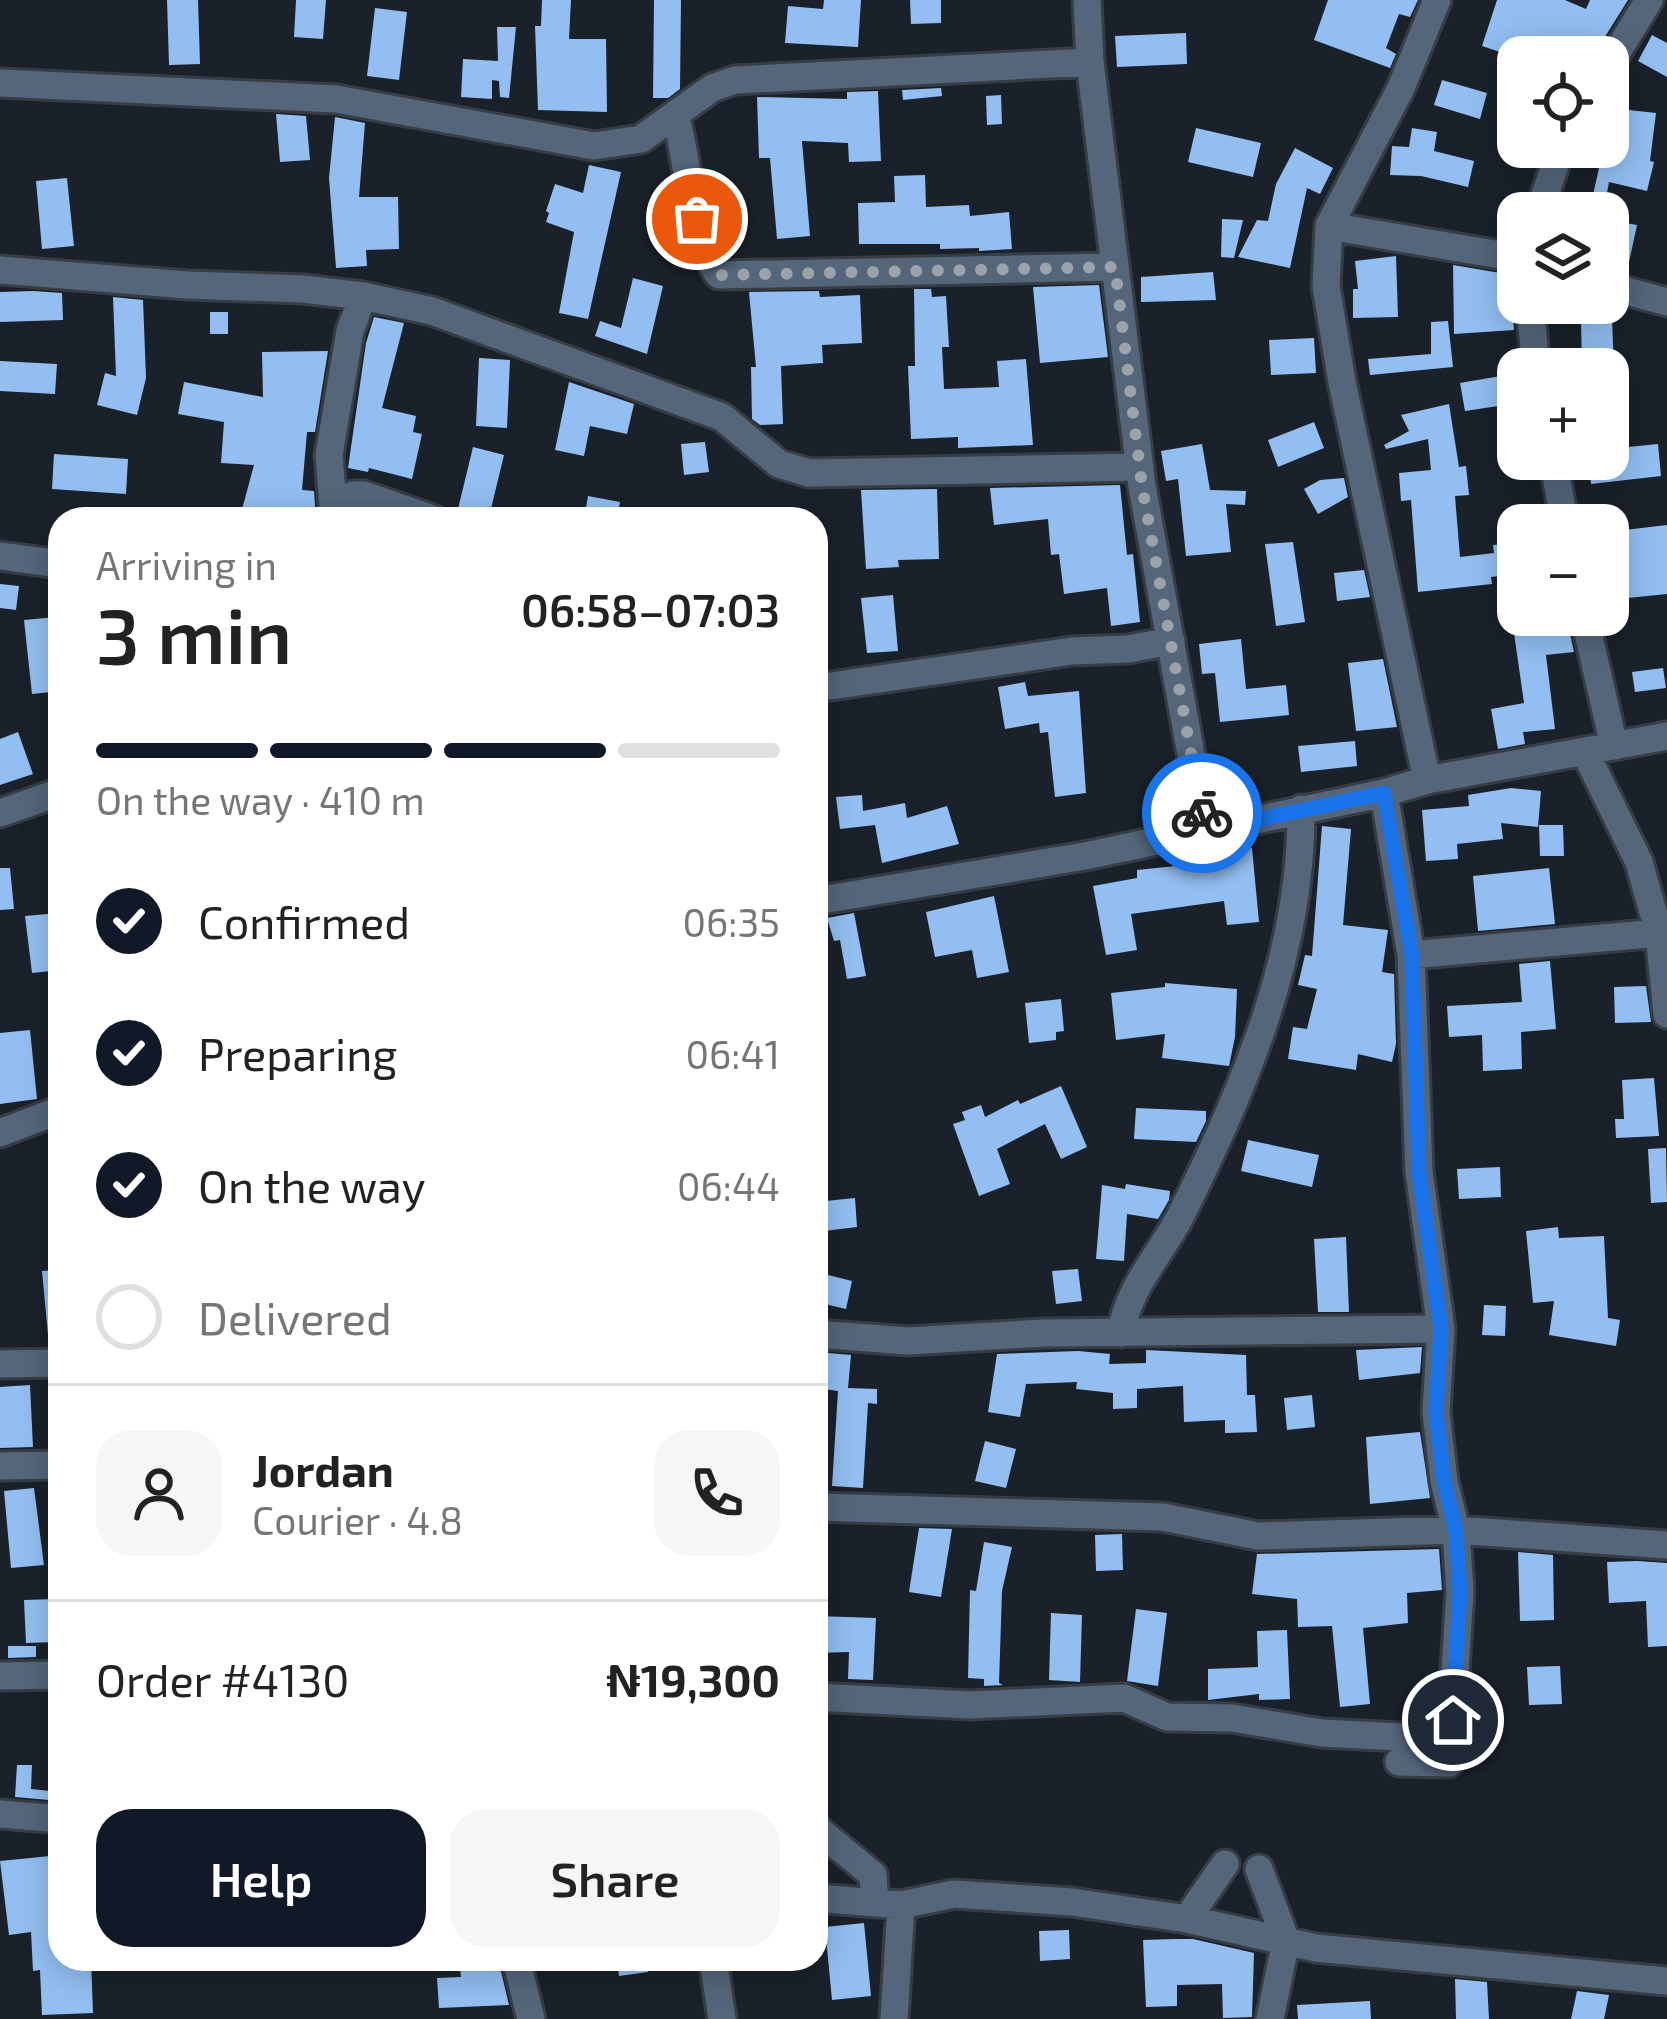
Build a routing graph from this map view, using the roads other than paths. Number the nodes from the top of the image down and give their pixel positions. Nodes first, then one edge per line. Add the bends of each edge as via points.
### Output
1 (1087, 0) edge
2 (1437, 0) edge
3 (1649, 0) edge
4 (1627, 36) edge
5 (1090, 62) junction
6 (0, 83) edge
7 (675, 115) junction
8 (1329, 226) junction
9 (1497, 254) edge
10 (1115, 267) junction
11 (0, 270) edge
12 (1629, 292) edge
13 (363, 296) junction
14 (1667, 302) edge
15 (1140, 467) junction
16 (335, 507) edge
17 (340, 507) edge
18 (399, 507) edge
19 (0, 556) edge
20 (48, 562) edge
21 (1589, 636) edge
22 (1171, 641) junction
23 (831, 686) dead end
24 (1667, 736) edge
25 (1614, 746) junction
26 (1585, 752) junction
27 (1427, 780) junction
28 (1384, 793) junction
29 (48, 796) edge
30 (1301, 809) junction
31 (0, 813) edge
32 (1205, 831) junction
33 (828, 899) edge
34 (1663, 933) edge
35 (1412, 955) junction
36 (1667, 1014) edge
37 (48, 1115) edge
38 (0, 1133) edge
39 (1441, 1329) junction
40 (1121, 1333) junction
41 (828, 1335) edge
42 (0, 1364) edge
43 (48, 1364) edge
44 (48, 1465) edge
45 (0, 1466) edge
46 (828, 1507) edge
47 (1456, 1530) junction
48 (1667, 1545) edge
49 (48, 1675) edge
50 (0, 1676) edge
51 (828, 1697) edge
52 (0, 1814) edge
53 (48, 1818) edge
54 (828, 1838) edge
55 (1225, 1864) dead end
56 (1259, 1869) dead end
57 (828, 1899) edge
58 (888, 1904) junction
59 (1186, 1919) junction
60 (1286, 1941) junction
61 (519, 1971) edge
62 (715, 1971) edge
63 (1667, 1982) edge
64 (531, 2019) edge
65 (722, 2019) edge
66 (894, 2019) edge
67 (1270, 2019) edge

1 - 5 street
2 - 8 street
3 - 4 street
5 - 7 street via 734,80
5 - 10 street
6 - 7 street via 336,99 594,146 640,139
7 - 10 street via 703,254 719,275
8 - 9 street
8 - 27 street via 1326,286 1342,382
10 - 15 street
11 - 13 street
12 - 14 street
13 - 15 street via 432,311 722,417 779,464 809,473
13 - 16 street via 329,455
15 - 22 street
17 - 18 street via 352,495
19 - 20 street
21 - 25 street
22 - 23 street
22 - 32 street
24 - 25 street
25 - 26 street
26 - 27 street
26 - 34 street via 1639,862
27 - 28 street
28 - 30 street
28 - 35 street
29 - 31 street
30 - 32 street
30 - 40 street via 1302,867 1266,1024 1225,1127 1130,1301
32 - 33 street
34 - 35 street
34 - 36 street
35 - 39 street via 1419,1172
37 - 38 street
39 - 40 street
39 - 47 street via 1436,1412
40 - 41 street via 908,1342
42 - 43 street
44 - 45 street
46 - 47 street via 1163,1517 1258,1537
47 - 48 street
47 - 51 street via 1449,1763 1232,1718 1167,1717 1124,1699 1017,1705
49 - 50 street
52 - 53 street
54 - 58 street via 873,1875
55 - 59 street
56 - 60 street
57 - 58 street
58 - 59 street via 954,1894
58 - 66 street
59 - 60 street
60 - 63 street
60 - 67 street
61 - 64 street
62 - 65 street

